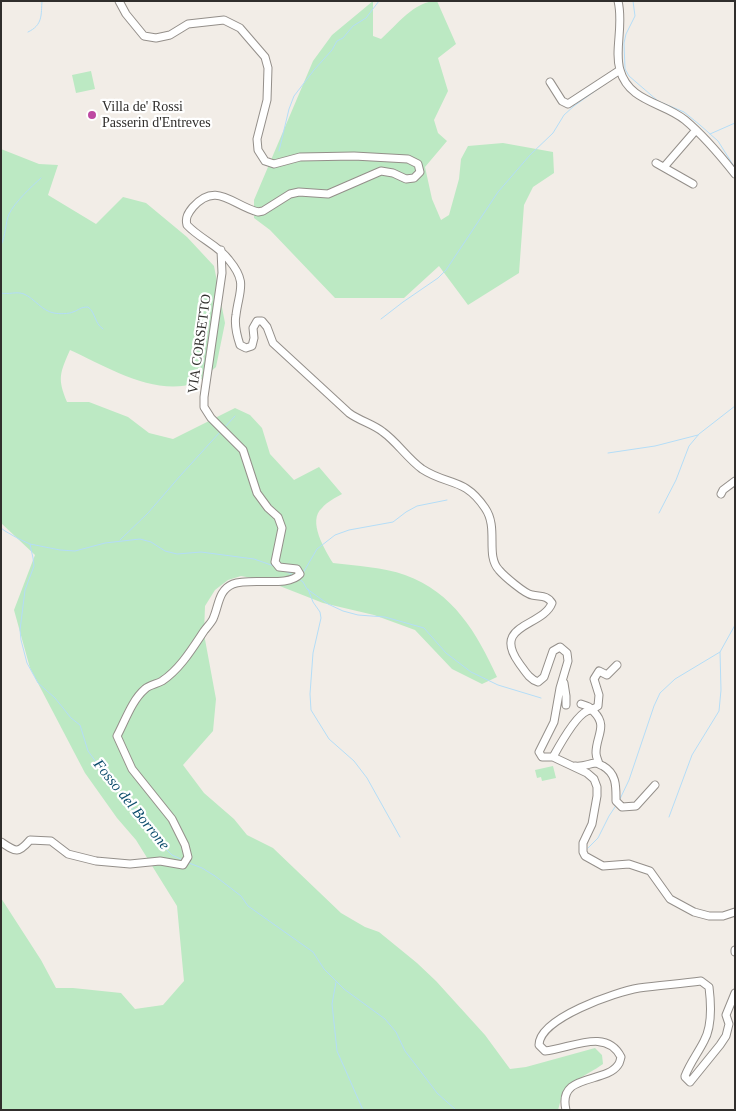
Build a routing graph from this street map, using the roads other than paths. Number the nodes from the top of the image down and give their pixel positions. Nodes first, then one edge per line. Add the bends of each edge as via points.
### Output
1 (119, 1) edge
2 (618, 1) edge
3 (620, 70) junction
4 (550, 82) dead end
5 (696, 130) junction
6 (656, 163) dead end
7 (664, 167) junction
8 (735, 174) edge
9 (693, 184) dead end
10 (221, 250) junction
11 (735, 481) edge
12 (721, 494) dead end
13 (617, 664) dead end
14 (563, 676) junction
15 (581, 704) dead end
16 (566, 705) dead end
17 (593, 710) junction
18 (553, 757) junction
19 (599, 764) junction
20 (570, 766) junction
21 (655, 785) dead end
22 (1, 842) edge
23 (735, 912) edge
24 (735, 992) edge
25 (566, 1110) edge

1 - 10 street via 144,36 156,38 170,35 188,24 224,20 240,28 265,57 268,68 267,100 257,139 258,150 265,161 274,164 300,157 354,156 408,159 418,164 420,172 414,178 382,172 328,194 290,194 258,212 211,194 200,200 186,220 187,225
2 - 3 street
3 - 4 street via 568,104 562,101
3 - 5 street via 634,92 682,117
5 - 7 street
5 - 8 street
6 - 7 street
7 - 9 street
10 - 14 street via 241,279 236,315 240,346 252,346 253,328 257,321 262,321 274,343 349,413 381,431 427,472 464,486 475,494 491,517 493,561 498,569 529,594 546,596 552,603 549,609 514,636 510,643 512,654 528,676 538,682 544,677 553,650 563,648 568,659
10 - 22 street, VIA CORSETTO via 222,274 204,407 243,450 257,493 278,518 282,528 275,562 279,567 297,569 300,574 289,580 234,583 222,592 213,619 191,651 162,681 145,689 117,736 132,769 172,819 188,857 183,865 160,861 130,864 96,861 68,854 52,841 30,840 18,851
11 - 12 street
13 - 17 street via 607,675 598,671 596,674 594,679 599,701
14 - 16 street
14 - 18 street via 554,722 539,752 542,756
15 - 17 street
17 - 18 street via 587,711 578,721
17 - 19 street via 601,721 596,755
18 - 20 street
19 - 20 street
19 - 21 street via 608,769 615,780 616,801 622,807 636,806
20 - 23 street via 592,776 597,786 592,824 583,843 585,856 603,866 630,864 650,871 670,900 694,912 709,916
24 - 25 street via 726,1015 729,1024 726,1036 690,1082 685,1076 705,1040 709,1022 709,987 701,981 639,988 574,1011 547,1028 539,1039 539,1045 545,1051 596,1041 610,1044 621,1057 618,1066 568,1090

